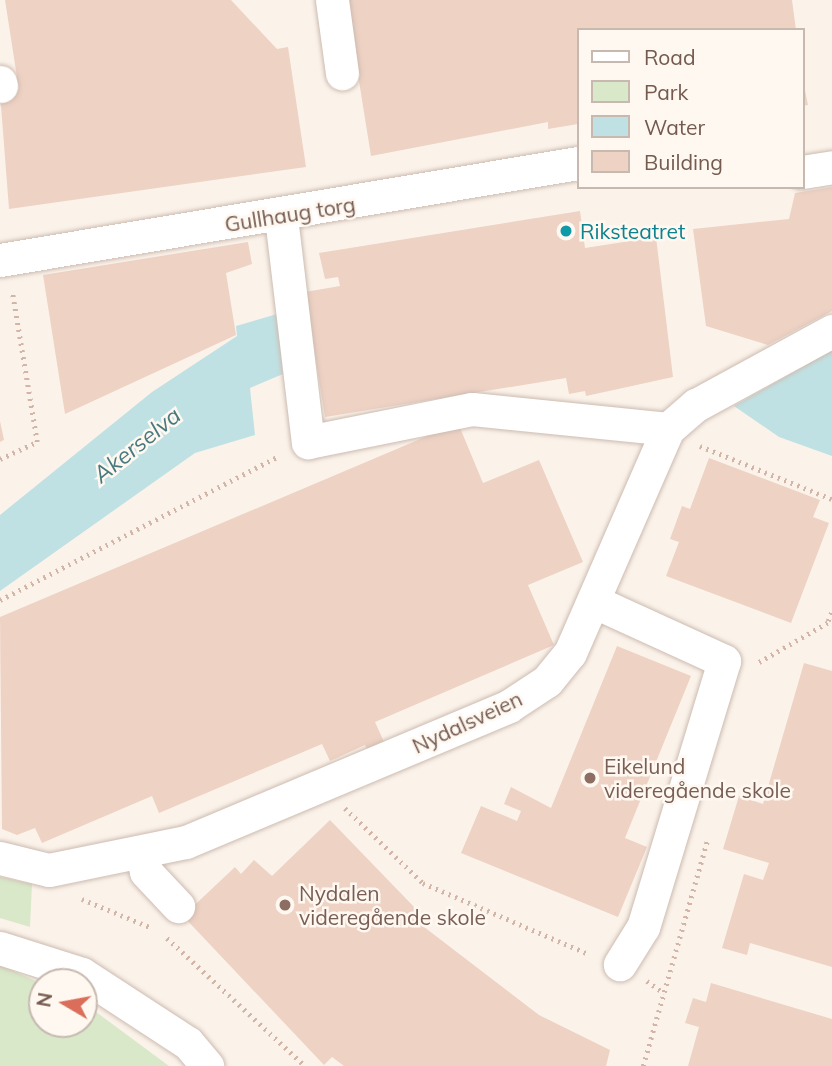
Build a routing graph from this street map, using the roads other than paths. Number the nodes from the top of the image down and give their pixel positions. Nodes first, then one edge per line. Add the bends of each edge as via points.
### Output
1 (332, 0) edge
2 (342, 73) dead end
3 (576, 163) edge
4 (832, 167) edge
5 (804, 172) edge
6 (281, 217) junction
7 (3, 259) edge
8 (832, 331) edge
9 (668, 429) junction
10 (595, 602) junction
11 (142, 854) junction
12 (0, 858) edge
13 (178, 906) dead end
14 (0, 948) edge
15 (620, 964) dead end
16 (207, 1066) edge

1 - 2 lane
3 - 6 lane, Gullhaug torg
4 - 5 lane
6 - 7 lane, Gullhaug torg
6 - 9 lane via 308,442 472,409
8 - 9 lane, Nydalsveien via 696,405
9 - 10 lane, Nydalsveien via 640,482
10 - 11 lane, Nydalsveien via 570,653 547,681 509,706 186,842
10 - 15 lane via 724,661 643,927
11 - 12 lane, Nydalsveien via 49,870
11 - 13 lane via 146,872
14 - 16 lane via 82,974 188,1043

